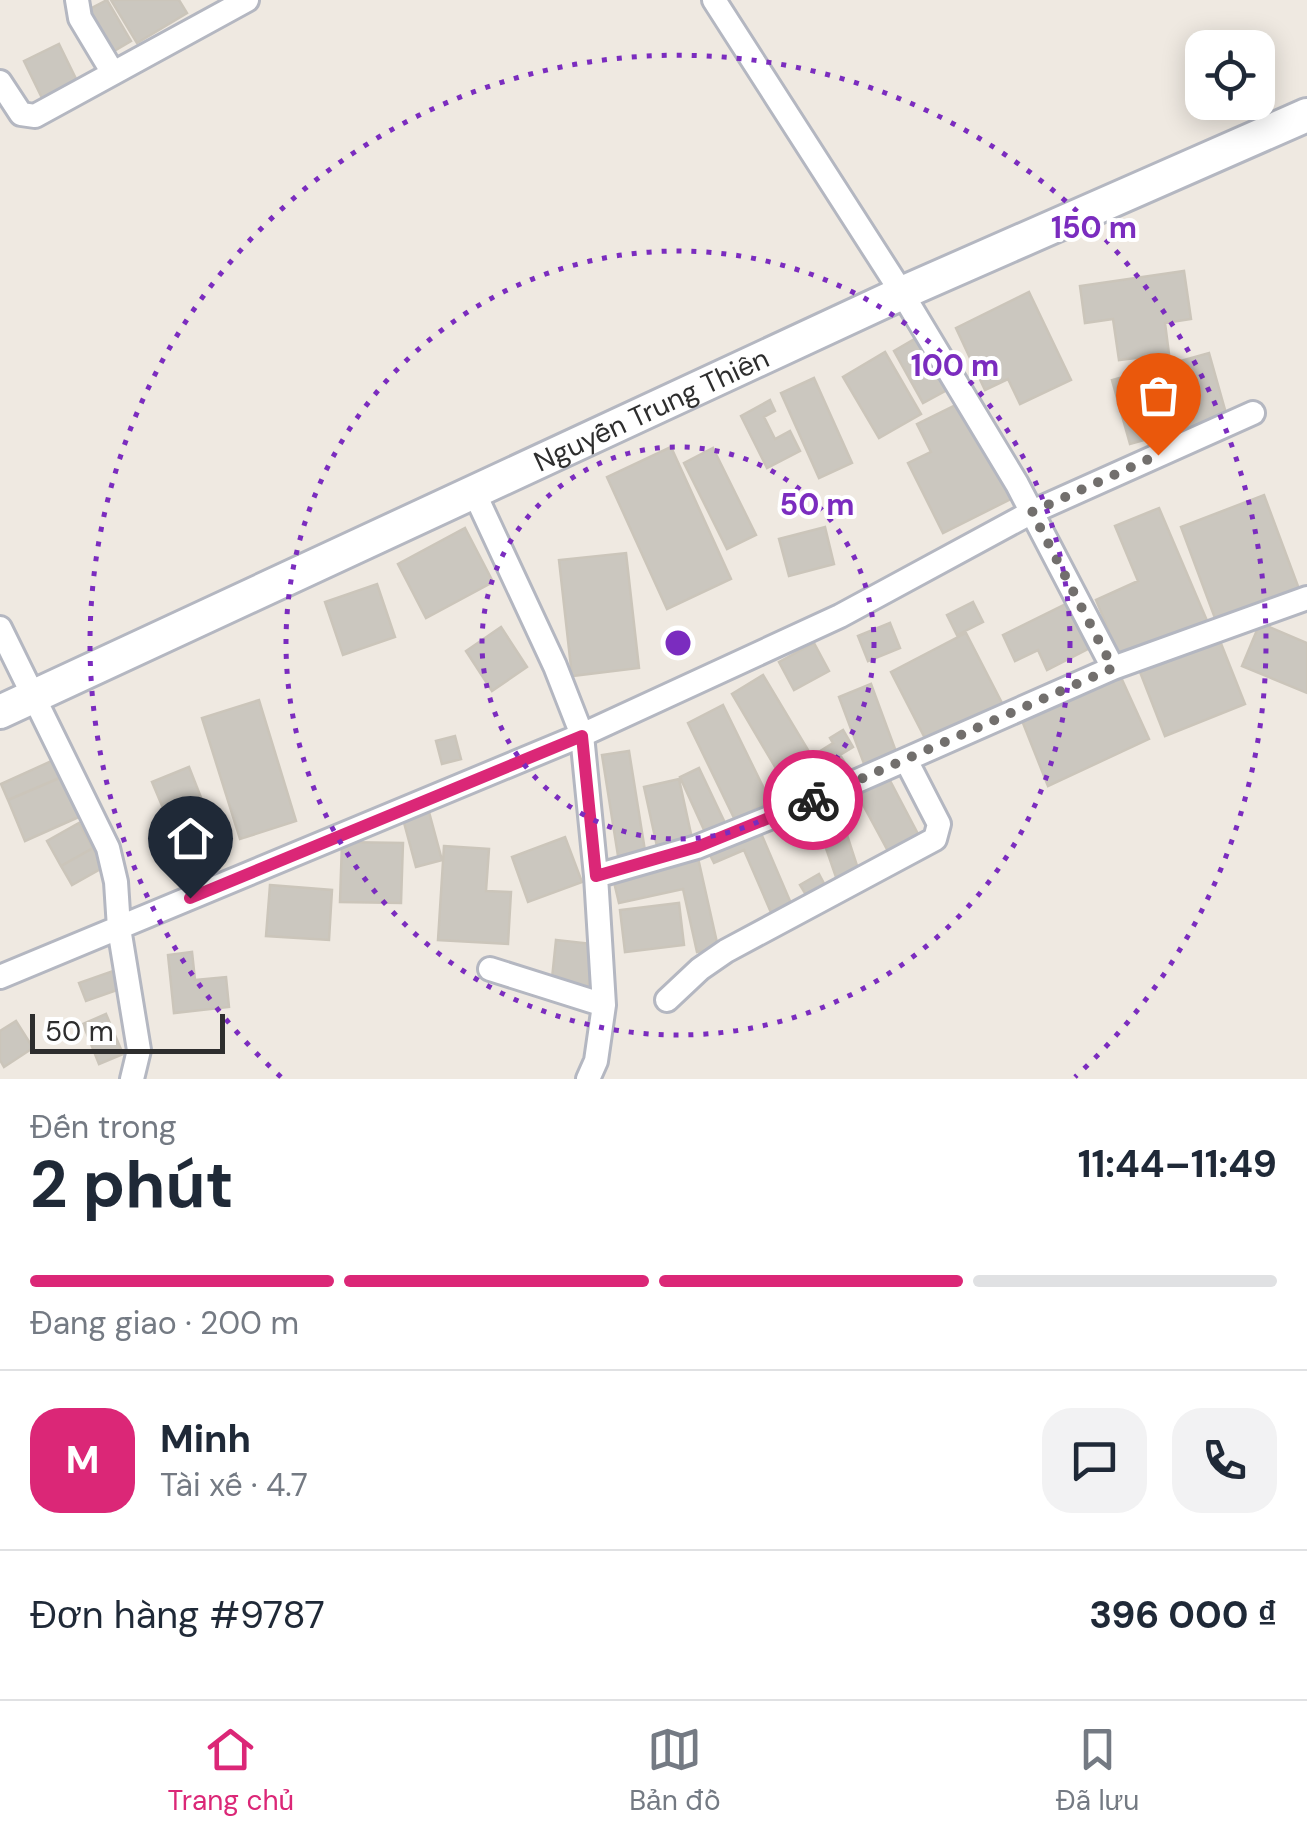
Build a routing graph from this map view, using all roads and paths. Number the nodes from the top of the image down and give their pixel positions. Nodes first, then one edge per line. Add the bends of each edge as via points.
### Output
1 (77, 0) edge
2 (247, 0) edge
3 (714, 0) edge
4 (113, 73) junction
5 (0, 82) edge
6 (1307, 115) edge
7 (902, 294) junction
8 (1253, 412) dead end
9 (474, 492) junction
10 (1032, 512) junction
11 (1307, 598) edge
12 (0, 628) edge
13 (1113, 668) junction
14 (33, 696) junction
15 (0, 712) edge
16 (582, 736) junction
17 (906, 760) junction
18 (596, 876) junction
19 (119, 928) junction
20 (490, 969) dead end
21 (0, 977) edge
22 (667, 1000) dead end
23 (604, 1006) junction
24 (132, 1079) edge
25 (588, 1079) edge

1 - 4 street via 80,18
2 - 4 street
3 - 7 street
4 - 5 street via 27,117
6 - 7 street, Nguyễn Trung Thiên
7 - 9 street, Nguyễn Trung Thiên
7 - 10 street
8 - 10 street
9 - 14 street, Nguyễn Trung Thiên
9 - 16 street
10 - 13 street
10 - 16 street via 840,616
11 - 13 street
12 - 14 street
13 - 17 street
14 - 15 street, Nguyễn Trung Thiên
14 - 19 street via 108,848
16 - 18 street
16 - 19 street
17 - 18 street via 697,847
17 - 22 street via 939,824 935,839 726,951
18 - 23 street
19 - 21 street
19 - 24 street via 139,1050
20 - 23 street
23 - 25 street

